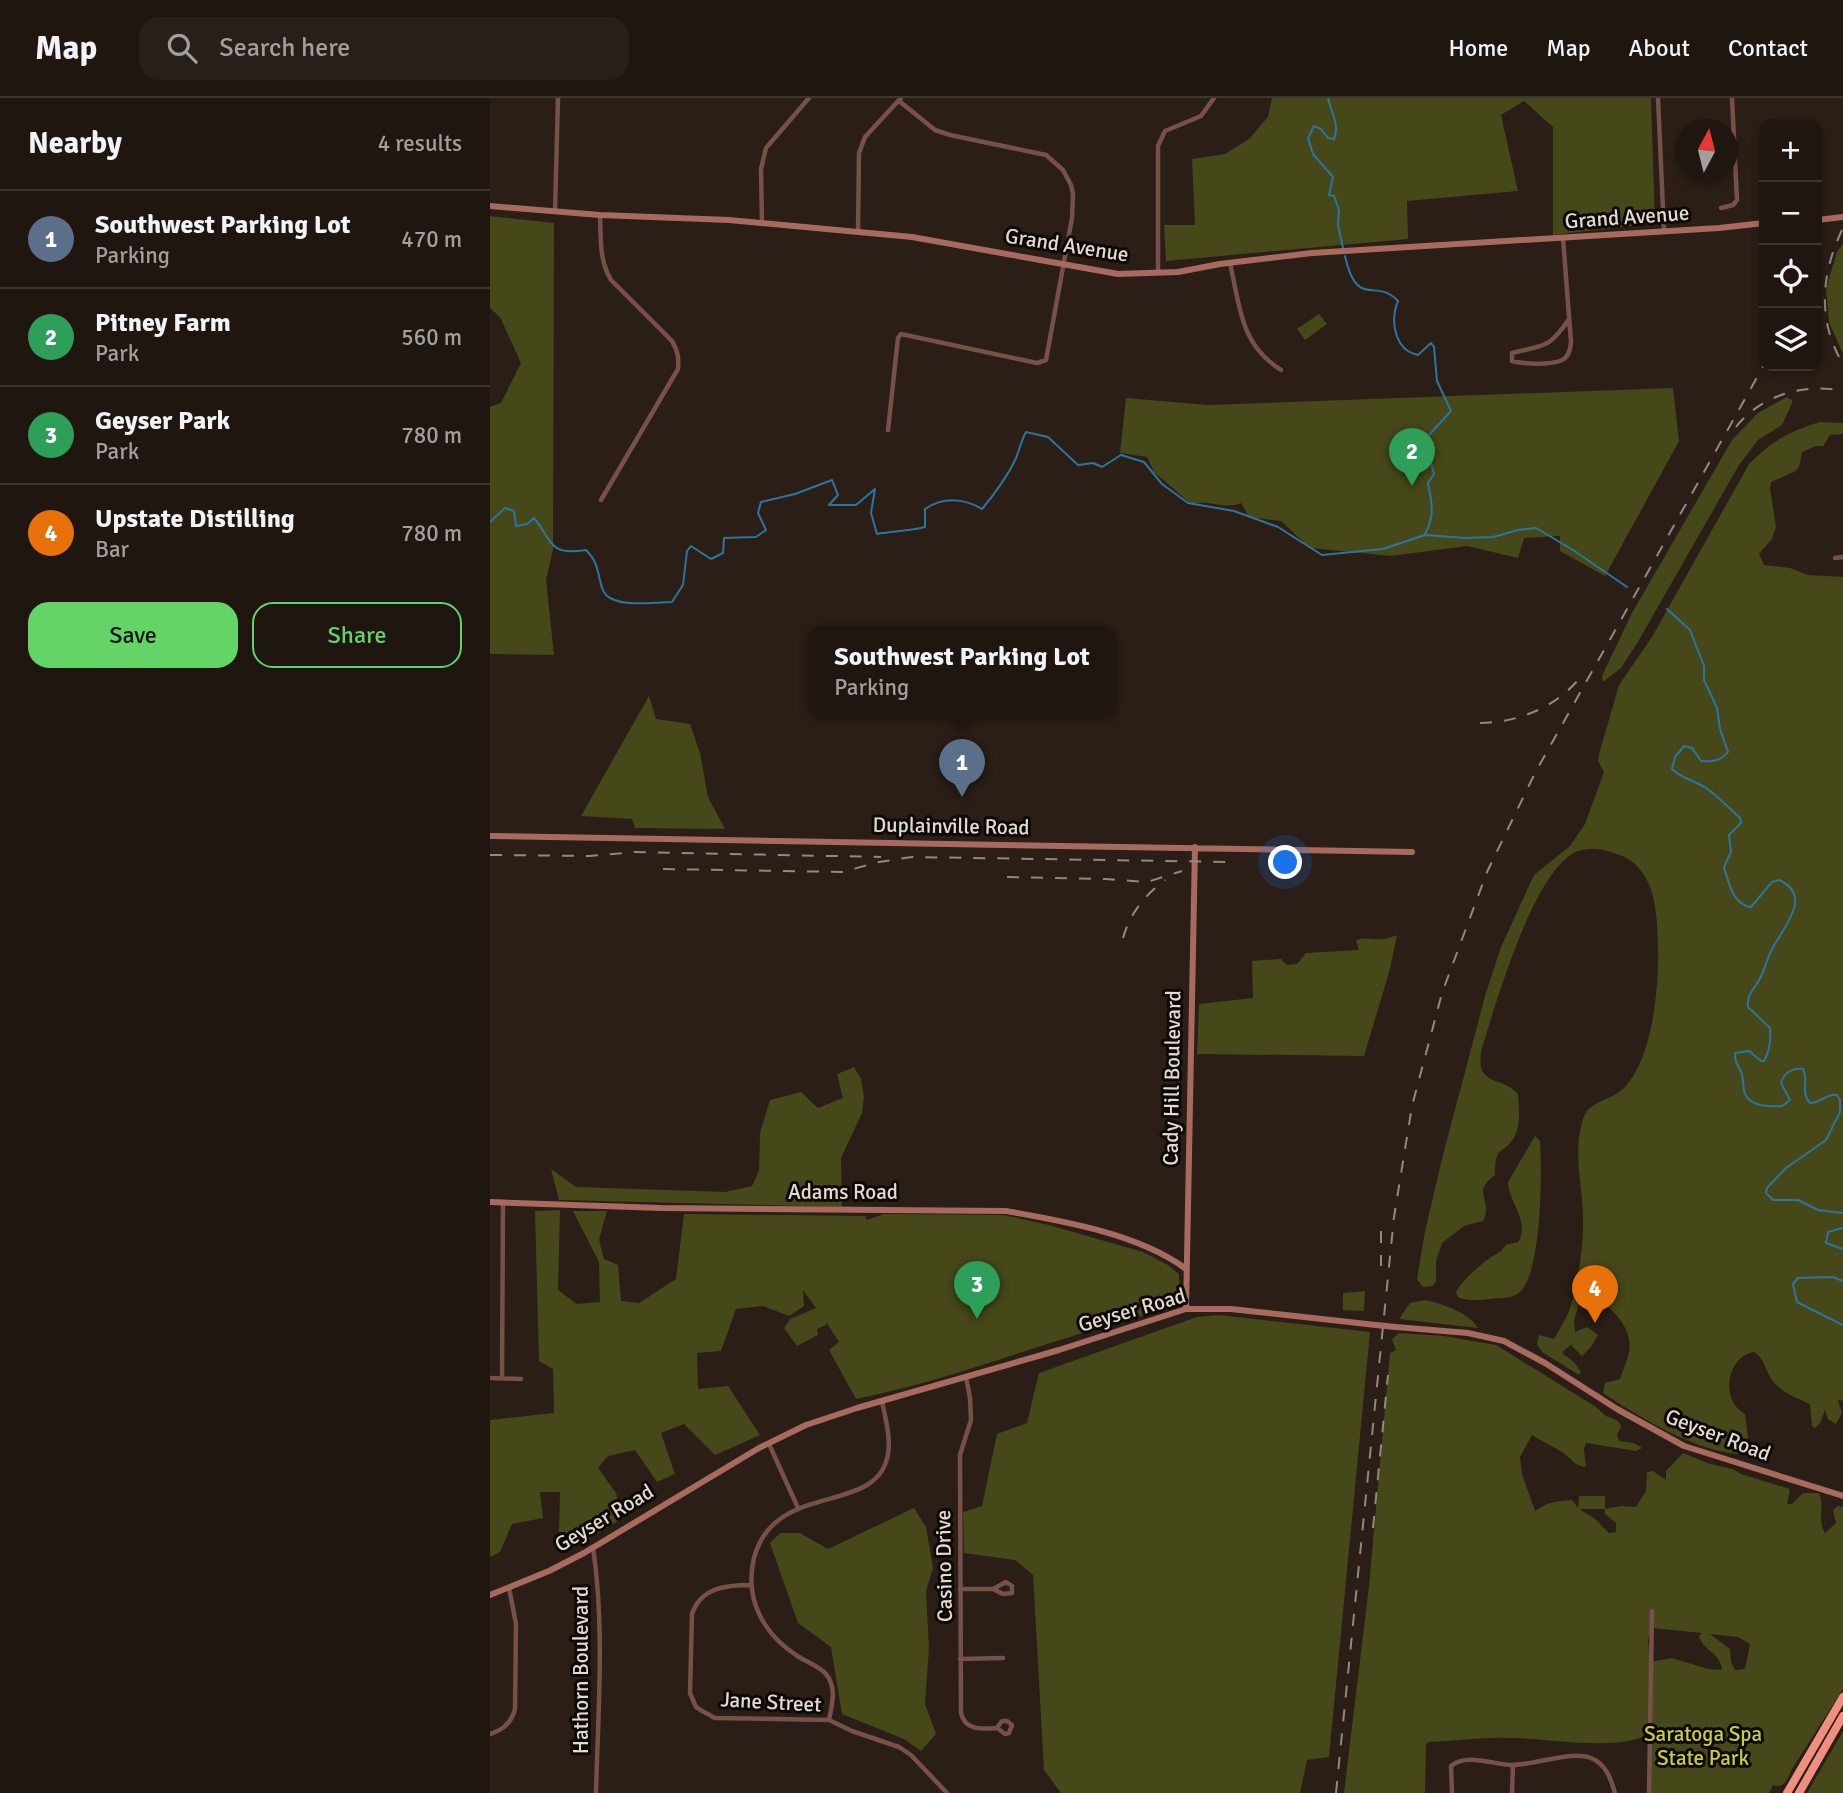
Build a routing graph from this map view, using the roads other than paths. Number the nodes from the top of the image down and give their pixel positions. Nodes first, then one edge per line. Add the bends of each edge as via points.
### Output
1 (558, 98) edge
2 (810, 98) edge
3 (1214, 98) edge
4 (1658, 98) edge
5 (1732, 98) edge
6 (900, 99) edge
7 (490, 206) edge
8 (1721, 208) dead end
9 (555, 211) junction
10 (600, 215) junction
11 (1840, 217) edge
12 (1822, 219) edge
13 (762, 223) junction
14 (1759, 224) edge
15 (858, 231) junction
16 (1664, 231) junction
17 (1563, 238) junction
18 (1062, 263) junction
19 (1230, 263) junction
20 (1158, 273) junction
21 (1569, 319) junction
22 (1281, 370) dead end
23 (888, 430) dead end
24 (601, 500) dead end
25 (1843, 557) edge
26 (1835, 558) dead end
27 (490, 836) edge
28 (1195, 848) junction
29 (1412, 852) dead end
30 (490, 1202) edge
31 (503, 1203) junction
32 (1186, 1269) junction
33 (1186, 1309) junction
34 (966, 1377) junction
35 (490, 1378) edge
36 (502, 1378) junction
37 (521, 1379) dead end
38 (882, 1401) junction
39 (768, 1443) junction
40 (1843, 1496) edge
41 (798, 1508) junction
42 (593, 1547) junction
43 (751, 1585) junction
44 (509, 1588) junction
45 (960, 1589) junction
46 (993, 1589) dead end
47 (490, 1595) edge
48 (1652, 1611) dead end
49 (1003, 1658) dead end
50 (960, 1659) junction
51 (1843, 1697) edge
52 (1843, 1716) edge
53 (829, 1720) junction
54 (997, 1728) dead end
55 (490, 1734) edge
56 (1513, 1765) junction
57 (596, 1793) edge
58 (947, 1793) edge
59 (1452, 1793) edge
60 (1512, 1793) edge
61 (1615, 1793) edge
62 (1649, 1793) edge
63 (1787, 1793) edge
64 (1799, 1793) edge

1 - 9 street
2 - 13 street via 766,148 761,169
3 - 20 street via 1202,116 1165,131 1158,146
4 - 16 street
5 - 8 street via 1737,200
6 - 15 street via 862,143
6 - 18 street via 935,130 1046,155 1063,170 1073,194
7 - 9 street, Grand Avenue
9 - 10 street, Grand Avenue
10 - 13 street, Grand Avenue
10 - 24 street via 604,268 672,341 679,356 678,369
11 - 12 street
13 - 15 street, Grand Avenue
14 - 16 street, Grand Avenue
15 - 18 street, Grand Avenue
16 - 17 street, Grand Avenue
17 - 19 street, Grand Avenue via 1312,253
17 - 21 street
18 - 20 street, Grand Avenue via 1118,274
18 - 23 street via 1046,360 1037,363 901,334
19 - 20 street, Grand Avenue
19 - 22 street via 1245,330 1256,351
21 - 21 street via 1570,351 1563,360 1512,362 1512,353 1549,342
25 - 26 street
27 - 28 street, Duplainville Road
28 - 29 street, Duplainville Road
28 - 32 street, Cady Hill Boulevard
30 - 31 street, Adams Road
31 - 32 street, Adams Road via 1006,1211 1044,1217 1143,1246
31 - 36 street
32 - 33 street, Cady Hill Boulevard
33 - 34 street, Geyser Road
33 - 40 street, Geyser Road, bridge via 1238,1310 1504,1341 1684,1446
34 - 38 street, Geyser Road
34 - 45 street, Casino Drive via 971,1413 960,1455
35 - 36 street
36 - 37 street
38 - 39 street, Geyser Road via 822,1419
38 - 41 street via 889,1445 887,1459 873,1481 856,1492
39 - 41 street
39 - 42 street, Geyser Road
41 - 43 street via 772,1524 755,1558
42 - 44 street, Geyser Road
42 - 57 street, Hathorn Boulevard via 600,1621
43 - 53 street via 754,1606 776,1641 825,1673 833,1689
43 - 53 street, Jane Street via 719,1587 695,1606 689,1680 696,1707 715,1718
44 - 47 street, Geyser Road
44 - 55 street via 516,1624 515,1709 510,1722
45 - 46 street
45 - 50 street, Casino Drive
48 - 62 street
49 - 50 street
50 - 54 street, Casino Drive via 962,1720 972,1728
51 - 63 highway
52 - 64 highway
53 - 58 street, Jane Street via 899,1746
56 - 59 street via 1456,1762 1451,1769
56 - 60 street
56 - 61 street via 1592,1759 1607,1772

